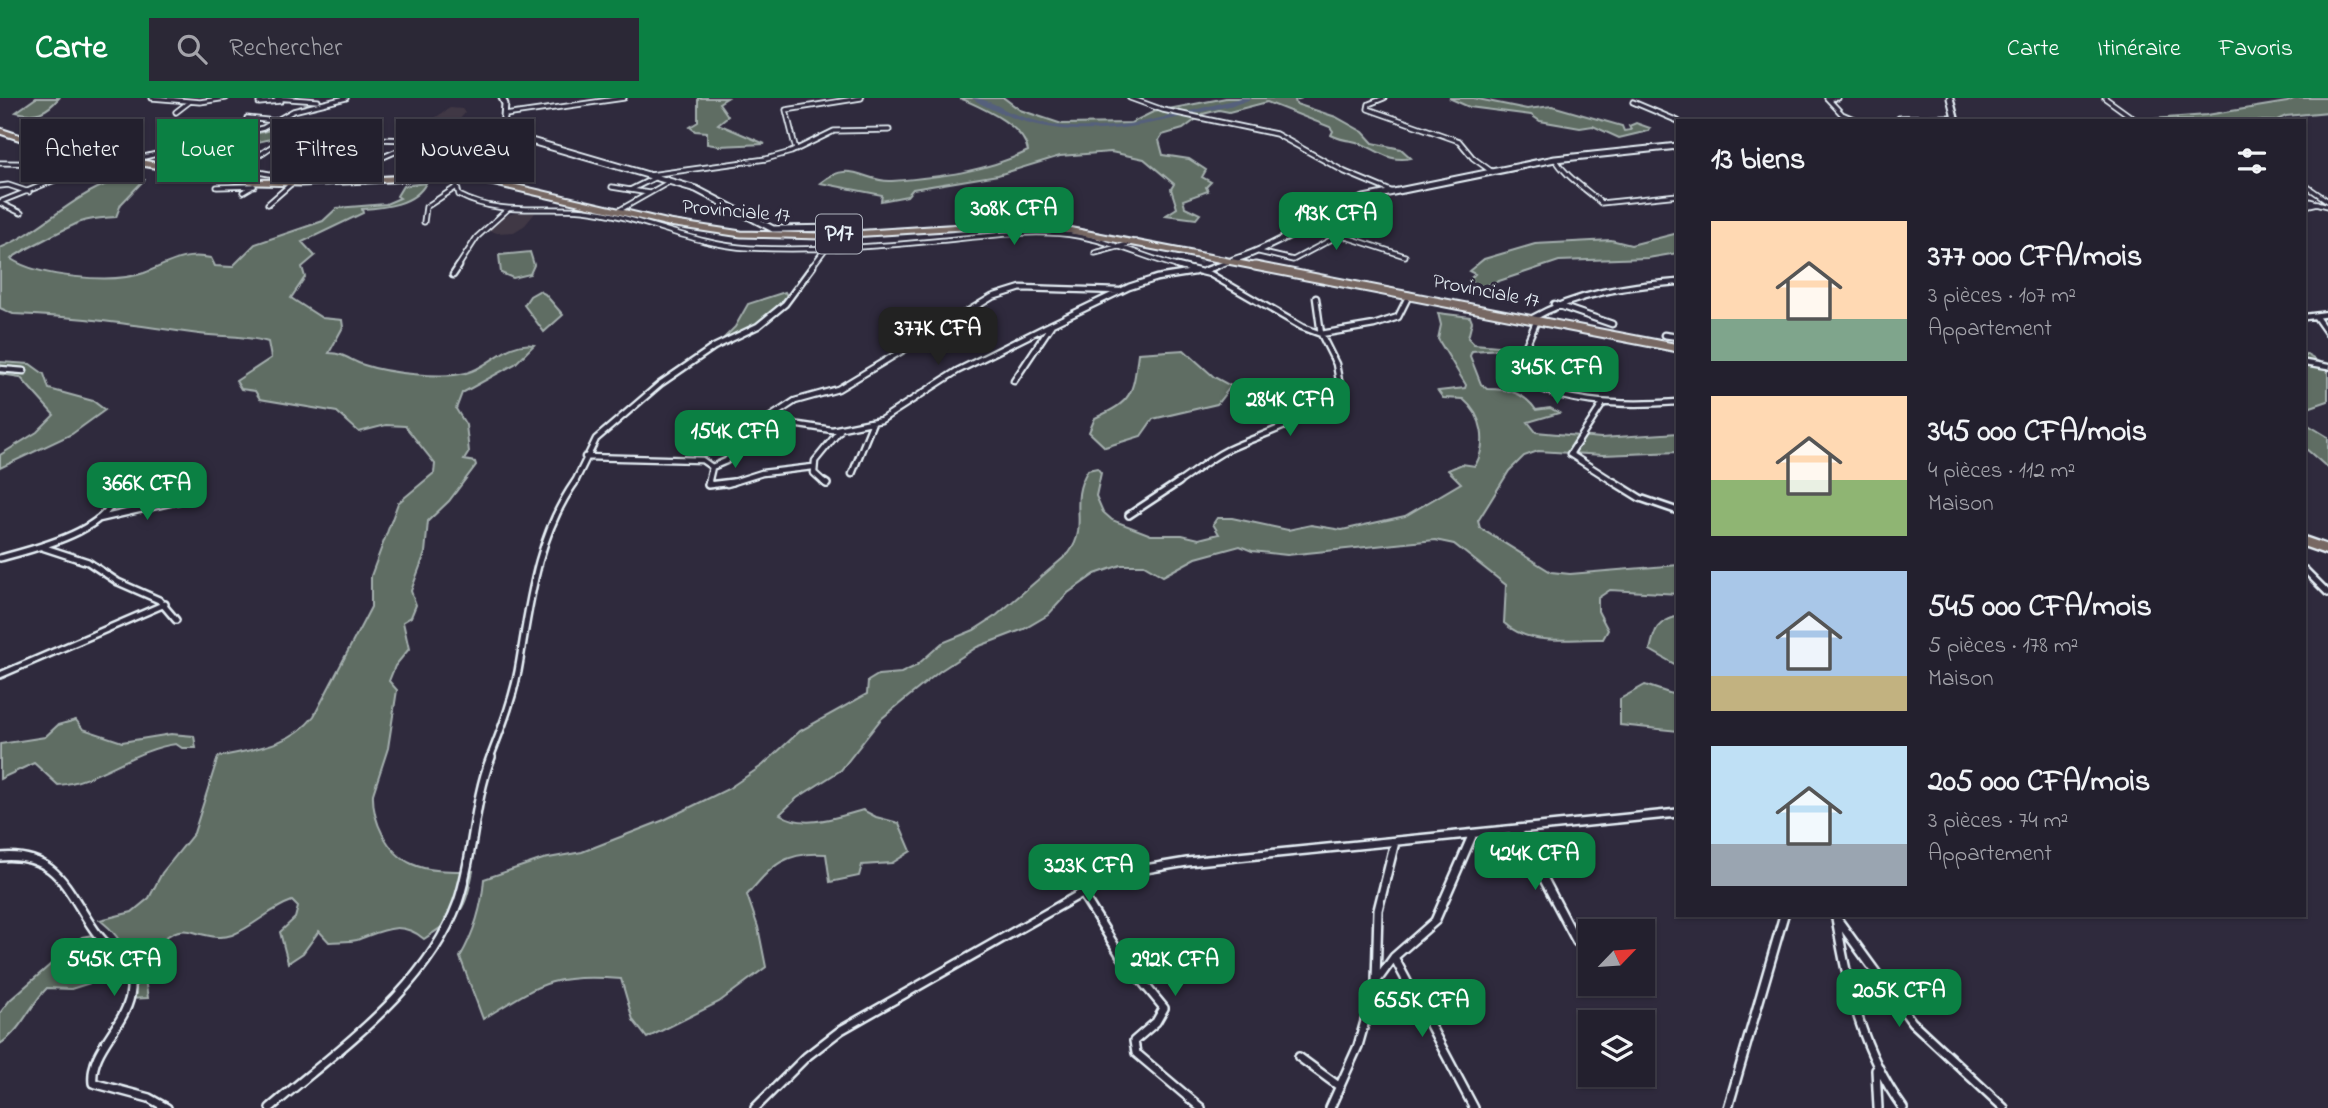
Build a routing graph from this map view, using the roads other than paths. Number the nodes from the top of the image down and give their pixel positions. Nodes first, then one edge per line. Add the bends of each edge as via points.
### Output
1 (152, 98) edge
2 (226, 98) edge
3 (276, 98) edge
4 (346, 98) edge
5 (502, 98) edge
6 (624, 98) edge
7 (861, 98) edge
8 (1130, 98) edge
9 (1384, 98) edge
10 (1827, 98) edge
11 (1838, 98) edge
12 (1950, 98) edge
13 (2105, 98) edge
14 (288, 101) junction
15 (328, 101) junction
16 (190, 102) junction
17 (1633, 102) dead end
18 (259, 103) dead end
19 (176, 112) dead end
20 (505, 115) junction
21 (247, 118) dead end
22 (280, 119) edge
23 (504, 119) edge
24 (1853, 119) edge
25 (1956, 119) edge
26 (2134, 119) edge
27 (1676, 120) edge
28 (272, 121) edge
29 (272, 123) edge
30 (889, 130) dead end
31 (0, 131) edge
32 (21, 138) edge
33 (534, 140) edge
34 (1676, 146) edge
35 (272, 147) edge
36 (796, 149) junction
37 (143, 157) edge
38 (1555, 159) junction
39 (143, 162) edge
40 (0, 163) edge
41 (21, 163) edge
42 (1491, 170) junction
43 (272, 174) edge
44 (652, 176) junction
45 (262, 181) junction
46 (51, 182) edge
47 (328, 182) edge
48 (455, 182) edge
49 (486, 182) edge
50 (669, 182) junction
51 (292, 183) junction
52 (0, 186) edge
53 (254, 186) junction
54 (2306, 186) edge
55 (218, 187) dead end
56 (612, 187) dead end
57 (455, 188) junction
58 (630, 190) junction
59 (29, 191) junction
60 (243, 192) dead end
61 (1393, 192) junction
62 (649, 193) junction
63 (1676, 195) edge
64 (2306, 200) edge
65 (0, 203) edge
66 (2318, 203) junction
67 (2328, 203) edge
68 (268, 204) dead end
69 (1342, 206) junction
70 (2306, 206) edge
71 (508, 209) junction
72 (618, 211) junction
73 (21, 213) dead end
74 (424, 222) dead end
75 (852, 233) junction
76 (1340, 235) junction
77 (1138, 241) junction
78 (1122, 247) junction
79 (826, 248) junction
80 (1259, 252) junction
81 (1095, 253) dead end
82 (1405, 256) dead end
83 (1202, 259) junction
84 (1233, 260) junction
85 (1197, 271) junction
86 (453, 275) dead end
87 (1676, 282) edge
88 (1119, 291) junction
89 (1409, 295) junction
90 (1316, 298) dead end
91 (1554, 304) junction
92 (2328, 314) edge
93 (2306, 317) edge
94 (2316, 317) junction
95 (1534, 319) junction
96 (1052, 324) junction
97 (1612, 324) dead end
98 (1321, 334) junction
99 (2328, 334) edge
100 (1664, 335) dead end
101 (1676, 337) edge
102 (1676, 348) edge
103 (2306, 363) edge
104 (2328, 367) edge
105 (0, 369) edge
106 (24, 371) dead end
107 (1014, 381) dead end
108 (1676, 402) edge
109 (1602, 405) junction
110 (766, 420) junction
111 (873, 422) junction
112 (841, 429) junction
113 (585, 457) junction
114 (712, 467) junction
115 (813, 467) junction
116 (852, 474) dead end
117 (114, 478) dead end
118 (827, 484) dead end
119 (190, 498) dead end
120 (1676, 510) edge
121 (1129, 515) dead end
122 (98, 519) junction
123 (2306, 542) edge
124 (42, 547) junction
125 (2328, 550) edge
126 (0, 558) edge
127 (2306, 571) edge
128 (2328, 593) edge
129 (165, 604) junction
130 (176, 620) dead end
131 (0, 676) edge
132 (1676, 813) edge
133 (1518, 830) junction
134 (1472, 836) junction
135 (1395, 842) junction
136 (0, 858) edge
137 (1082, 893) junction
138 (1784, 917) edge
139 (1835, 917) edge
140 (1836, 917) edge
141 (1577, 942) dead end
142 (1394, 957) junction
143 (1376, 982) junction
144 (1298, 1057) dead end
145 (1877, 1070) junction
146 (1340, 1087) junction
147 (167, 1108) edge
148 (270, 1108) edge
149 (755, 1108) edge
150 (1201, 1108) edge
151 (1330, 1108) edge
152 (1474, 1108) edge
153 (1728, 1108) edge
154 (1878, 1108) edge
155 (1903, 1108) edge
156 (2004, 1108) edge

1 - 16 street
2 - 16 street
3 - 14 street
4 - 15 street
5 - 20 street
6 - 20 street
7 - 36 street via 786,110
8 - 61 street via 1171,114 1269,132
9 - 42 street via 1368,108 1459,141
10 - 11 street
10 - 24 street
12 - 25 street
13 - 26 street
14 - 15 street
14 - 18 street
15 - 22 street
16 - 19 street
17 - 27 street
20 - 23 street
21 - 28 street
29 - 37 street
30 - 36 street via 834,131
31 - 32 main road, Provinciale 17 / P17
33 - 44 street
34 - 38 street
35 - 43 street via 245,164 247,170
36 - 44 street via 757,161
38 - 42 street
38 - 63 street via 1566,177 1580,183 1601,203
39 - 45 main road, Provinciale 17 / P17
40 - 41 street
42 - 61 street
44 - 50 street
44 - 58 street
45 - 51 main road, Provinciale 17 / P17
45 - 53 street
46 - 59 street
47 - 51 main road, Provinciale 17 / P17
48 - 57 street
49 - 72 main road, Provinciale 17 / P17
50 - 62 street
50 - 75 street via 705,193 773,229 844,228
51 - 68 street
52 - 59 street
53 - 55 street
53 - 60 street
54 - 67 street
56 - 58 street
57 - 71 street via 464,199 480,206
57 - 74 street via 426,207
58 - 62 street
59 - 65 street
61 - 69 street
62 - 72 street
64 - 66 street
65 - 73 street
66 - 67 street
66 - 70 street
69 - 76 street via 1360,220
69 - 80 street
71 - 79 street via 585,211 736,246
71 - 86 street via 477,237
72 - 75 main road, Provinciale 17 / P17 via 717,232 769,236
75 - 77 main road, Provinciale 17 / P17 via 1025,226
76 - 80 street via 1293,260
76 - 82 street
77 - 78 street
77 - 83 main road, Provinciale 17 / P17
78 - 79 street via 1060,233
78 - 81 street
78 - 85 street via 1146,259
79 - 113 street via 785,304 758,326 714,347 660,384 596,439
80 - 84 street
83 - 84 main road, Provinciale 17 / P17
83 - 85 street
84 - 85 street
84 - 89 main road, Provinciale 17 / P17
85 - 88 street
85 - 98 street via 1219,278
87 - 91 street via 1592,293
88 - 96 street
88 - 110 street via 1033,288 1006,292 838,388 806,396
89 - 95 main road, Provinciale 17 / P17
89 - 98 street via 1398,317
90 - 98 street
91 - 95 street
91 - 97 street
92 - 94 street
93 - 94 street
94 - 99 street
95 - 102 main road, Provinciale 17 / P17
95 - 109 street via 1519,370 1549,390
96 - 107 street
96 - 111 street via 957,371 889,417
98 - 121 street via 1336,364 1340,386 1329,400 1303,419 1225,451
100 - 101 street
103 - 104 street
105 - 106 street
108 - 109 street
109 - 120 street via 1570,447 1570,454 1640,498
110 - 112 street
110 - 114 street via 726,461
111 - 112 street
111 - 116 street
112 - 115 street
113 - 114 street via 702,460
113 - 148 street via 540,555 520,662 485,772 458,901 447,926 433,954 410,982
114 - 115 street via 708,485 719,486 762,473
115 - 118 street
117 - 122 street via 117,495
119 - 122 street
122 - 124 street
123 - 125 main road
124 - 126 street
124 - 129 street via 88,562
127 - 128 street
129 - 130 street
129 - 131 street
132 - 133 street
133 - 134 street
133 - 141 street
134 - 135 street
134 - 142 street via 1442,909 1418,938
135 - 137 street via 1160,865 1116,877
135 - 143 street via 1378,911
136 - 147 street via 34,858 50,867 126,972 131,987 127,1006 94,1065 93,1083 149,1098
137 - 149 street via 841,1030 806,1057
137 - 150 street via 1121,956 1164,1007 1156,1022 1134,1041 1136,1054
138 - 153 street
139 - 145 street via 1852,1011
140 - 156 street via 1912,1022
142 - 143 street
142 - 152 street
143 - 146 street via 1358,1046
144 - 146 street
145 - 154 street
145 - 155 street
146 - 151 street

